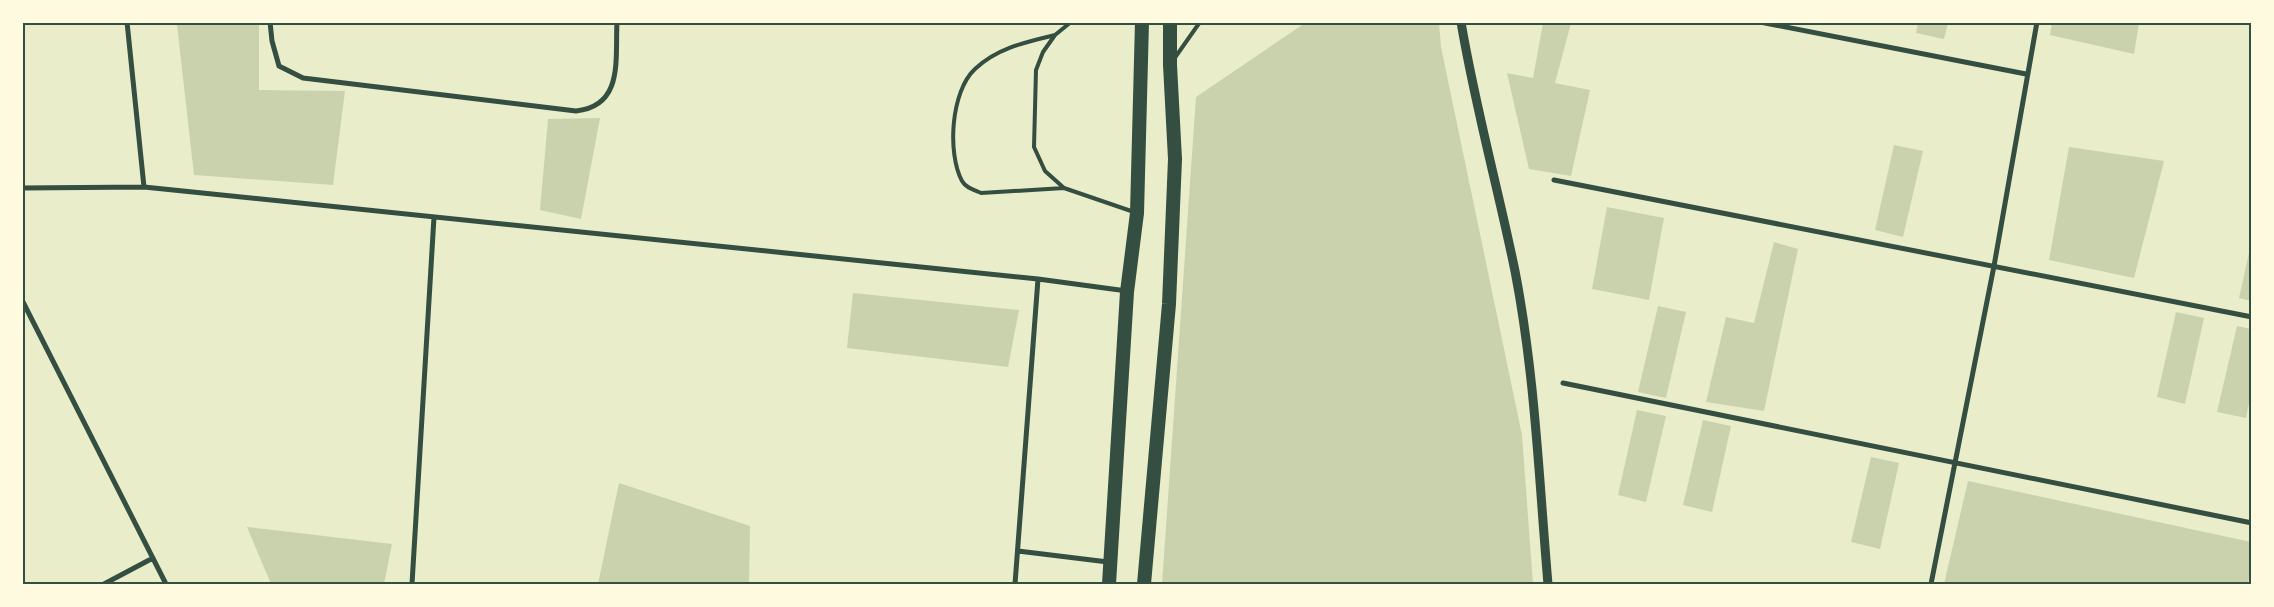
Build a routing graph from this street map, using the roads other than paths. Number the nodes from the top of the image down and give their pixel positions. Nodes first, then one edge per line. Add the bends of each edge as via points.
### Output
1 (127, 22) edge
2 (270, 22) edge
3 (617, 22) edge
4 (1071, 22) edge
5 (1142, 22) edge
6 (1170, 22) edge
7 (1200, 22) edge
8 (1461, 22) edge
9 (1760, 22) edge
10 (2037, 22) edge
11 (1055, 35) junction
12 (1170, 65) junction
13 (2026, 74) junction
14 (1554, 180) dead end
15 (144, 187) junction
16 (22, 188) edge
17 (1064, 188) junction
18 (1137, 213) junction
19 (434, 217) junction
20 (1994, 266) junction
21 (1038, 280) junction
22 (1127, 292) junction
23 (22, 300) edge
24 (2252, 317) edge
25 (1563, 383) dead end
26 (1955, 462) junction
27 (2252, 523) edge
28 (1018, 551) junction
29 (153, 558) junction
30 (1111, 562) junction
31 (104, 584) edge
32 (166, 584) edge
33 (412, 584) edge
34 (1015, 584) edge
35 (1109, 584) edge
36 (1144, 584) edge
37 (1548, 584) edge
38 (1931, 584) edge

1 - 15 street
2 - 3 street via 279,66 303,78 576,112 600,105 609,93 614,79
4 - 11 lane
5 - 18 highway
6 - 12 highway
7 - 12 lane
8 - 37 street via 1526,341
9 - 13 street
10 - 13 street
11 - 17 lane via 1036,70 1034,147 1045,171
11 - 17 lane via 1014,45 973,70 964,84 954,116 954,158 963,181 971,190 981,193
12 - 36 highway via 1175,159 1169,294
13 - 20 street
14 - 20 street
15 - 16 street
15 - 19 street
17 - 18 lane
18 - 22 highway
19 - 21 street
19 - 33 street
20 - 24 street
20 - 26 street
21 - 22 street
21 - 28 street
22 - 30 highway
23 - 29 street
25 - 26 street
26 - 27 street
26 - 38 street
28 - 30 street
28 - 34 street
29 - 31 street
29 - 32 street
30 - 35 highway

